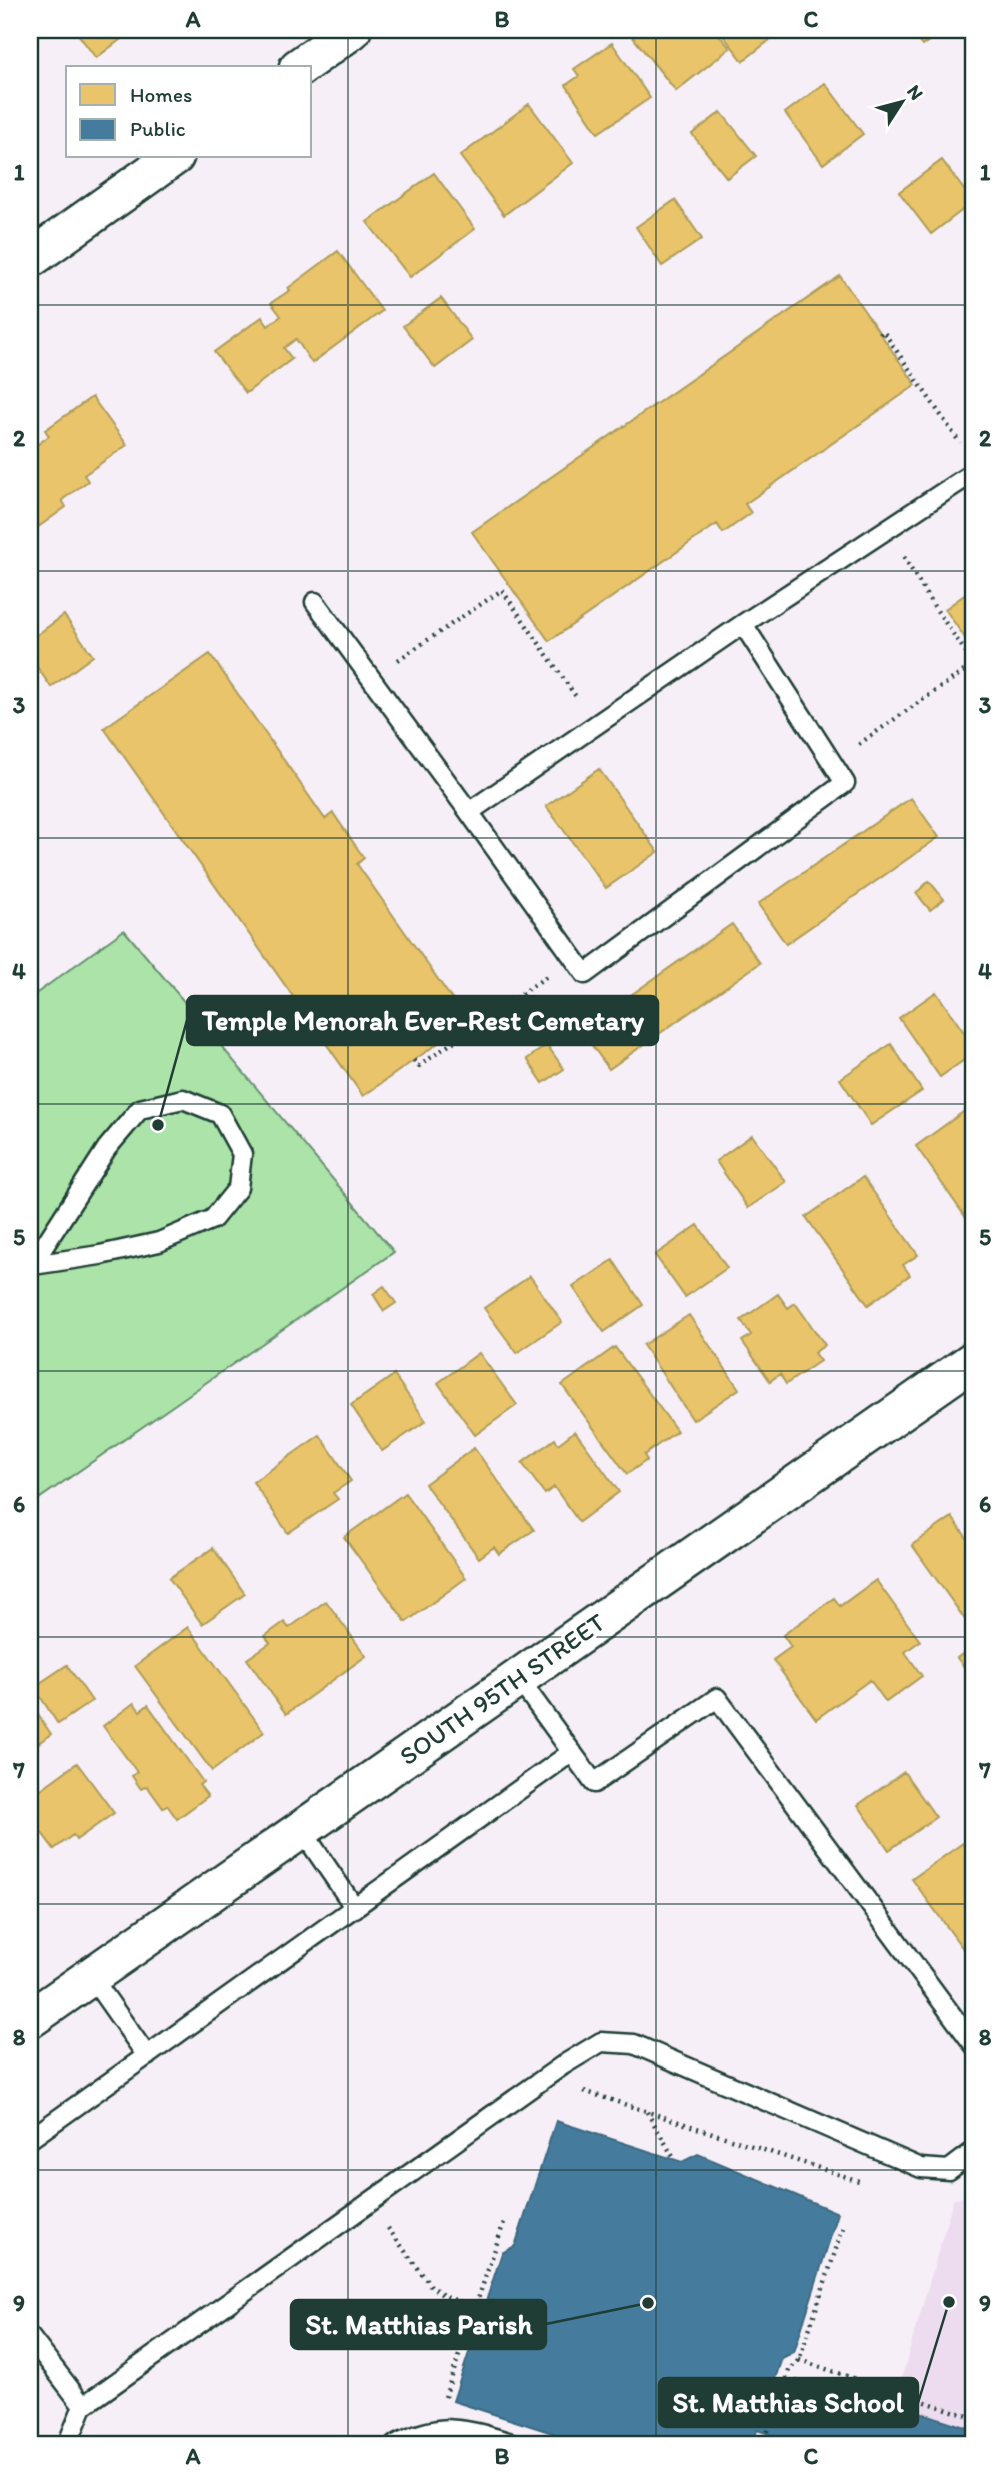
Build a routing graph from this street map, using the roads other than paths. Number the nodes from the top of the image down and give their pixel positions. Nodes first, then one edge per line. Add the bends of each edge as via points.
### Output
1 (352, 30) edge
2 (301, 66) edge
3 (172, 158) edge
4 (30, 259) edge
5 (974, 472) edge
6 (315, 602) dead end
7 (743, 624) junction
8 (469, 811) junction
9 (32, 1266) edge
10 (974, 1360) edge
11 (518, 1678) junction
12 (572, 1752) junction
13 (301, 1829) junction
14 (355, 1908) junction
15 (90, 1975) junction
16 (30, 2019) edge
17 (974, 2045) edge
18 (147, 2056) junction
19 (30, 2139) edge
20 (974, 2151) edge
21 (30, 2337) edge
22 (83, 2406) junction
23 (67, 2445) edge
24 (395, 2445) edge
25 (518, 2445) edge

1 - 2 street
3 - 4 street
5 - 7 lane
6 - 8 lane
7 - 8 lane
7 - 8 lane via 845,783 585,974
9 - 9 lane via 159,1242 213,1219 238,1188 242,1154 220,1114 183,1099 140,1109 107,1148
10 - 11 street, SOUTH 95TH STREET
11 - 12 lane
11 - 13 street, SOUTH 95TH STREET
12 - 14 lane
12 - 17 lane via 594,1783 717,1698
13 - 14 lane
13 - 15 street, SOUTH 95TH STREET
14 - 18 lane
15 - 16 street, SOUTH 95TH STREET
15 - 18 lane
18 - 19 lane
20 - 22 lane via 949,2170 921,2168 634,2044 601,2042
21 - 22 lane
22 - 23 lane
24 - 25 lane via 415,2435 462,2428

